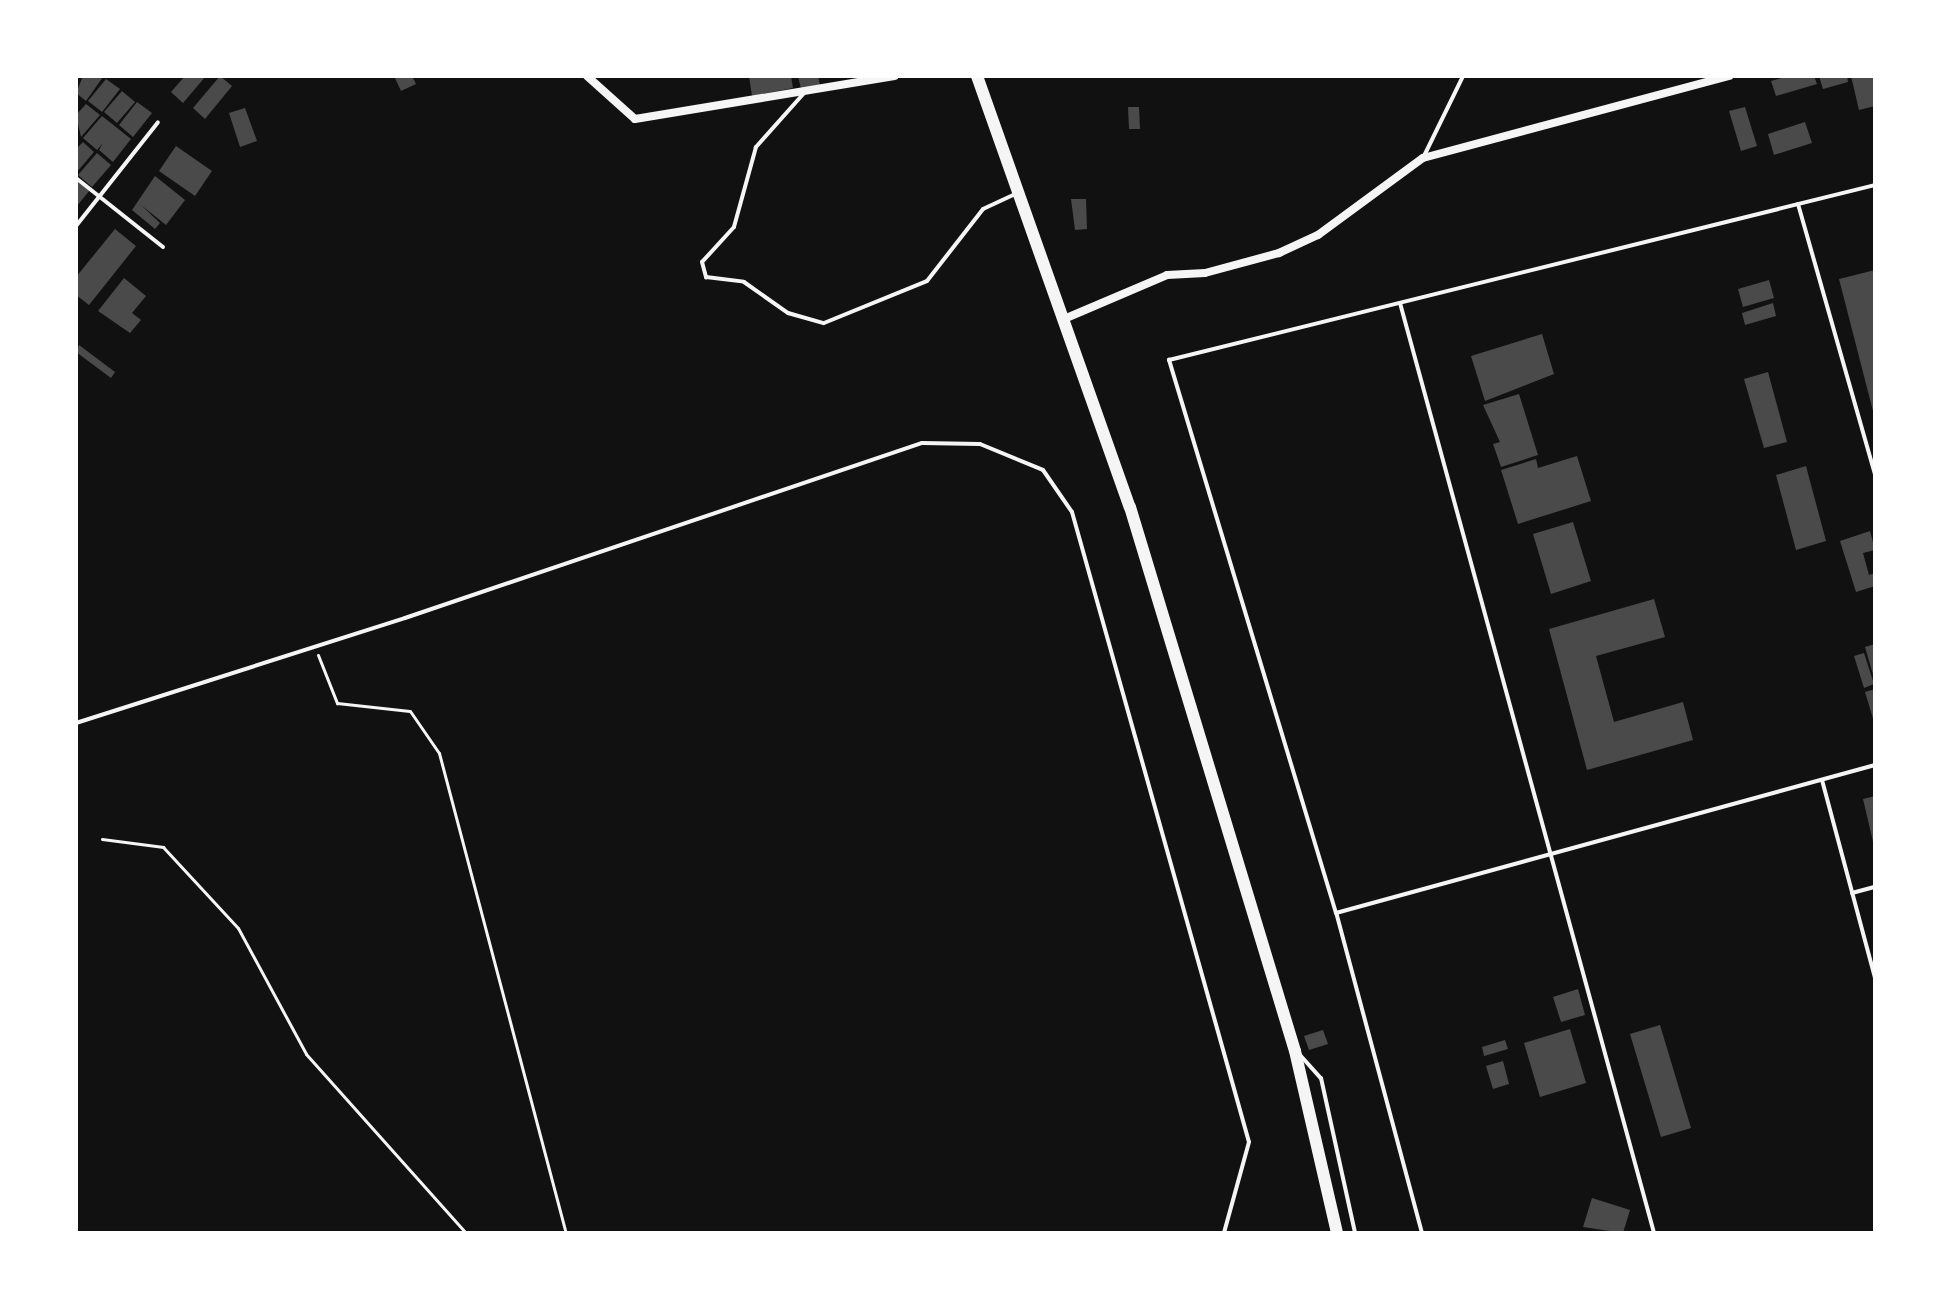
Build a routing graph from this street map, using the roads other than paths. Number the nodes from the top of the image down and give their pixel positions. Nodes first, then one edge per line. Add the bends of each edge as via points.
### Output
1 (587, 76) edge
2 (894, 76) edge
3 (977, 76) edge
4 (1463, 76) edge
5 (1729, 76) edge
6 (806, 92) junction
7 (158, 122) dead end
8 (1423, 158) junction
9 (76, 178) edge
10 (1875, 185) edge
11 (1017, 193) junction
12 (99, 197) junction
13 (1798, 204) junction
14 (76, 226) edge
15 (163, 247) dead end
16 (1400, 303) junction
17 (1064, 319) junction
18 (1875, 475) edge
19 (76, 723) edge
20 (1875, 765) edge
21 (1822, 779) junction
22 (1552, 854) junction
23 (1875, 887) edge
24 (1852, 893) junction
25 (1336, 913) junction
26 (1875, 978) edge
27 (1295, 1051) junction
28 (1224, 1233) edge
29 (1337, 1233) edge
30 (1355, 1233) edge
31 (1422, 1233) edge
32 (1654, 1233) edge

1 - 6 street via 635,119
2 - 6 street
3 - 11 main road
4 - 8 lane
5 - 8 street
6 - 11 lane via 756,147 734,227 702,262 706,277 744,282 788,313 824,323 927,281 983,209
7 - 12 lane
8 - 17 street via 1328,229 1279,253 1205,273 1167,275
9 - 12 lane
10 - 13 lane
11 - 17 main road
12 - 14 lane
12 - 15 lane
13 - 16 lane
13 - 18 lane
16 - 22 lane
16 - 25 lane via 1169,360
17 - 27 main road via 1130,507
19 - 28 lane via 922,443 980,444 1043,470 1072,512 1249,1142
20 - 21 lane
21 - 22 lane
21 - 24 lane
22 - 25 lane
22 - 32 lane
23 - 24 lane
24 - 26 lane
25 - 31 lane
27 - 29 main road
27 - 30 lane via 1316,1066 1321,1078

